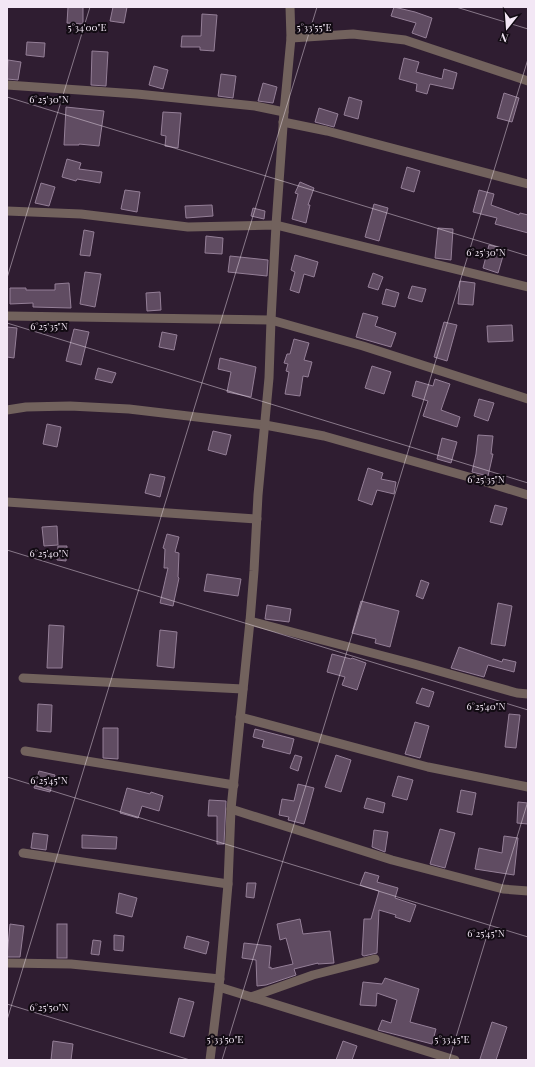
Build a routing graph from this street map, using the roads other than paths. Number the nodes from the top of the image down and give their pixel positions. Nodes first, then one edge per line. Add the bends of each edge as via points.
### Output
1 (290, 7) edge
2 (291, 38) junction
3 (528, 81) edge
4 (7, 85) edge
5 (284, 112) junction
6 (283, 122) junction
7 (528, 184) edge
8 (7, 211) edge
9 (276, 225) junction
10 (528, 287) edge
11 (7, 316) edge
12 (271, 320) junction
13 (528, 399) edge
14 (7, 410) edge
15 (265, 425) junction
16 (528, 495) edge
17 (7, 502) edge
18 (257, 519) junction
19 (250, 621) junction
20 (23, 678) dead end
21 (243, 689) junction
22 (528, 694) edge
23 (240, 717) junction
24 (25, 750) dead end
25 (234, 785) junction
26 (528, 787) edge
27 (231, 809) junction
28 (23, 853) dead end
29 (228, 884) junction
30 (528, 891) edge
31 (375, 959) dead end
32 (7, 963) edge
33 (219, 983) junction
34 (251, 997) junction
35 (210, 1060) edge
36 (455, 1060) edge

1 - 2 street
2 - 3 street via 352,34 405,40
2 - 5 street
4 - 5 street via 137,94 255,106
5 - 6 street
6 - 7 street via 327,131
6 - 9 street
8 - 9 street via 81,214 188,227
9 - 10 street
9 - 12 street
11 - 12 street
12 - 13 street via 363,346
12 - 15 street
14 - 15 street via 26,407 85,407
15 - 16 street via 324,436
15 - 18 street
17 - 18 street
18 - 19 street
19 - 21 street
19 - 22 street
20 - 21 street
21 - 23 street
23 - 25 street
23 - 26 street via 428,767
24 - 25 street
25 - 27 street
27 - 29 street
27 - 30 street via 392,860 503,889
28 - 29 street
29 - 33 street
31 - 34 street via 314,975
32 - 33 street via 71,964
33 - 34 street
33 - 35 street
34 - 36 street

